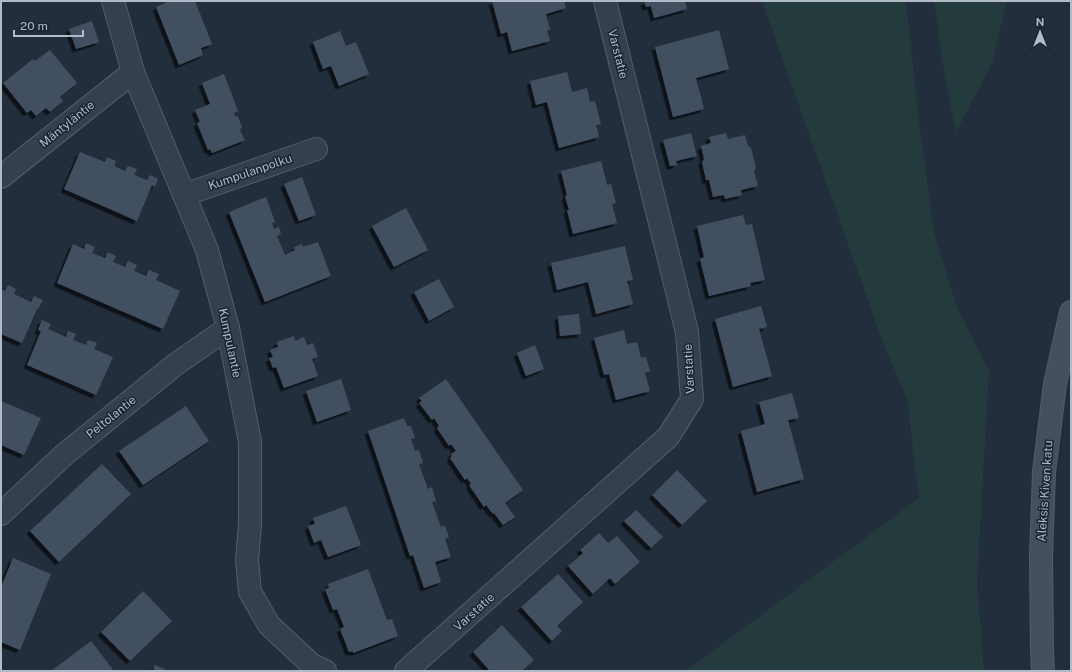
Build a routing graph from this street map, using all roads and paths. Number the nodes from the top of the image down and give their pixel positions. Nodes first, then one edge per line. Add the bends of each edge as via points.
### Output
1 (113, 1) edge
2 (605, 1) edge
3 (133, 72) junction
4 (316, 150) dead end
5 (1, 177) edge
6 (184, 195) junction
7 (1071, 312) edge
8 (228, 328) junction
9 (1, 514) edge
10 (325, 671) edge
11 (406, 671) edge
12 (1043, 671) edge

1 - 3 street, Kumpulantie
2 - 11 street, Varstatie via 687,332 692,399 668,437
3 - 5 street, Mäntyläntie
3 - 6 street, Kumpulantie
4 - 6 street, Kumpulanpolku
6 - 8 street, Kumpulantie via 207,250
7 - 12 main road, Aleksis Kiven katu via 1054,384 1044,472 1041,556
8 - 9 street, Peltolantie via 176,364 65,454
8 - 10 street, Kumpulantie via 250,442 250,525 246,560 250,592 269,625 312,665

